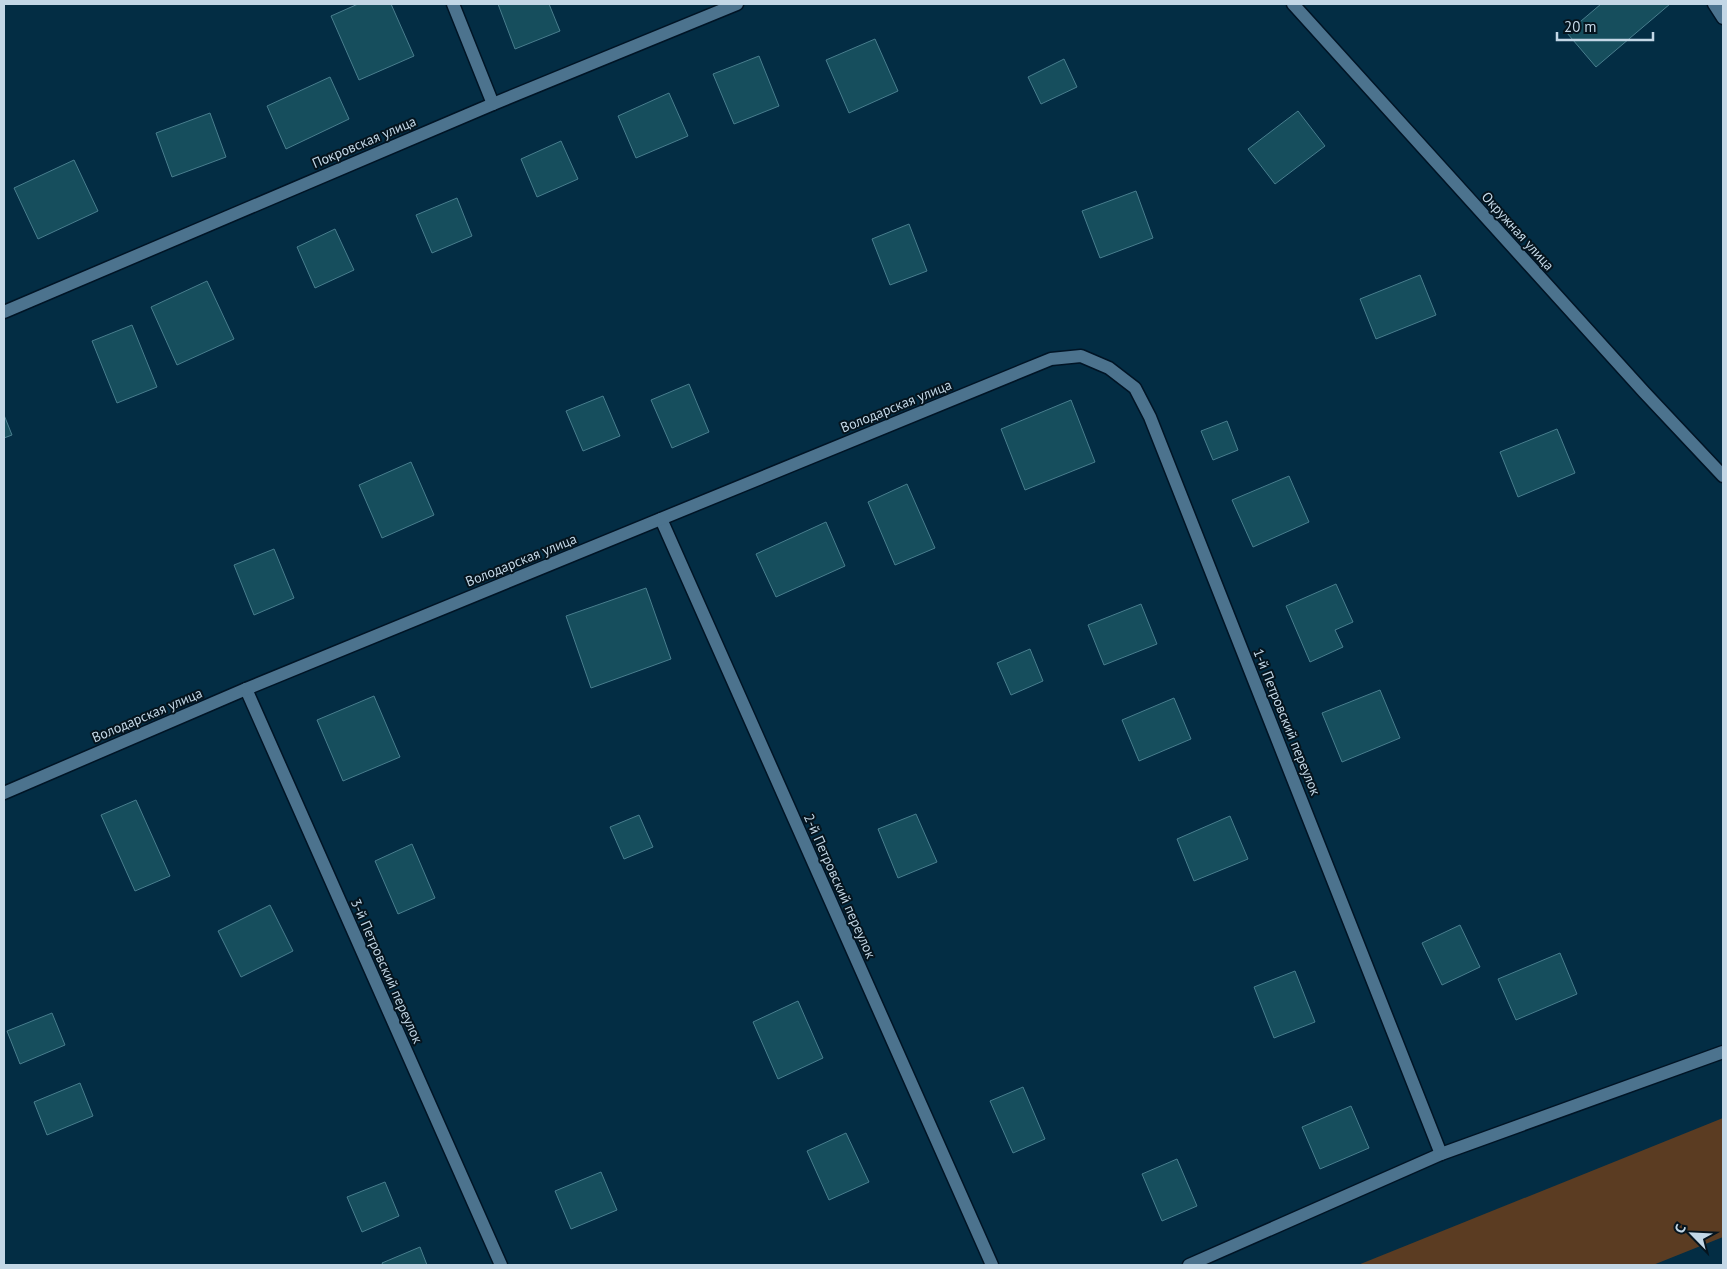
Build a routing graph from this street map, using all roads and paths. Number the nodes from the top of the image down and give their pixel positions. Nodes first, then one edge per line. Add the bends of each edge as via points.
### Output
1 (453, 4) edge
2 (737, 4) edge
3 (1293, 4) edge
4 (1714, 4) edge
5 (1723, 18) edge
6 (493, 104) junction
7 (4, 312) edge
8 (1051, 359) joint
9 (1723, 476) edge
10 (661, 519) junction
11 (246, 689) junction
12 (4, 793) edge
13 (1723, 1052) edge
14 (1442, 1154) junction
15 (501, 1265) edge
16 (992, 1265) edge
17 (1189, 1265) edge

1 - 6 street
2 - 6 street, Покровская улица
3 - 9 street, Окружная улица
4 - 5 street
6 - 7 street, Покровская улица
8 - 10 street, Володарская улица
8 - 14 street, 1-й Петровский переулок via 1081,356 1109,368 1134,388 1150,417
10 - 11 street, Володарская улица
10 - 16 street, 2-й Петровский переулок
11 - 12 street, Володарская улица
11 - 15 street, 3-й Петровский переулок
13 - 14 street
14 - 17 street

